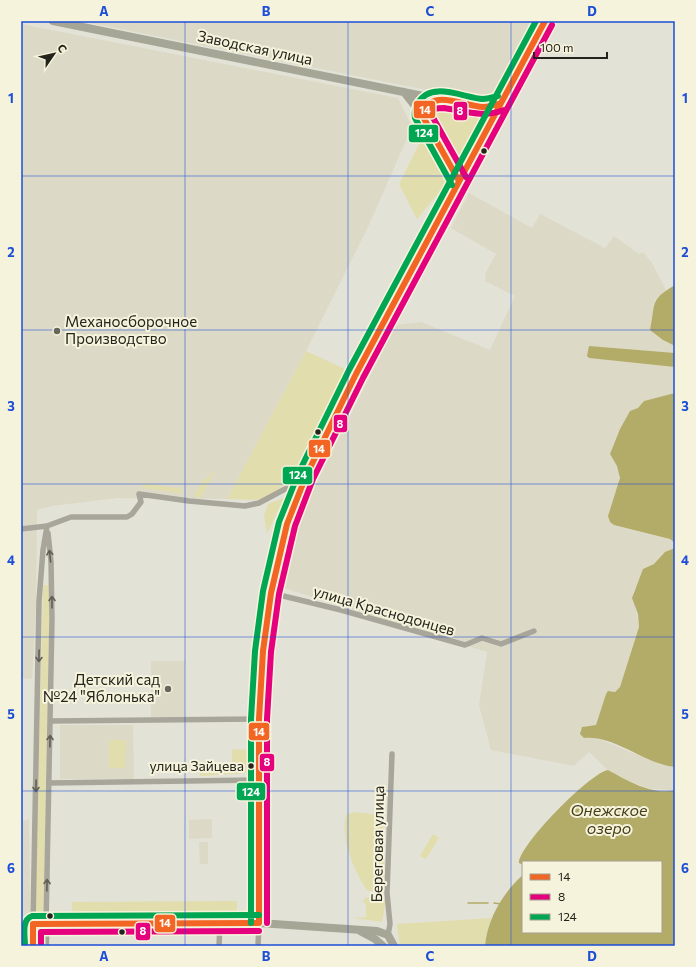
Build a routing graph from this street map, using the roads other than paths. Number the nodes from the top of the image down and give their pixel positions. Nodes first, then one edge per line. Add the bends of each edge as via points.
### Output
1 (53, 21) edge
2 (544, 21) edge
3 (404, 92) junction
4 (438, 99) junction
5 (501, 103) junction
6 (482, 107) junction
7 (422, 115) junction
8 (489, 125) junction
9 (448, 163) junction
10 (468, 164) junction
11 (460, 181) junction
12 (306, 476) junction
13 (47, 526) junction
14 (21, 529) edge
15 (40, 584) junction
16 (52, 586) junction
17 (271, 593) junction
18 (534, 631) dead end
19 (38, 696) junction
20 (51, 696) junction
21 (259, 719) junction
22 (50, 721) junction
23 (392, 754) dead end
24 (37, 764) junction
25 (49, 764) junction
26 (260, 780) junction
27 (50, 783) junction
28 (35, 843) junction
29 (48, 844) junction
30 (259, 923) junction
31 (21, 924) edge
32 (34, 924) junction
33 (46, 924) junction
34 (220, 924) junction
35 (359, 931) junction
36 (391, 940) edge
37 (382, 945) edge
38 (33, 946) edge
39 (45, 946) edge
40 (219, 946) edge
41 (258, 946) edge

1 - 3 main road, Заводская улица
2 - 5 main road
3 - 4 main road, Заводская улица
3 - 7 main road
4 - 6 main road, Заводская улица
4 - 7 main road via 429,102
5 - 6 main road via 491,108
5 - 8 main road
6 - 8 main road via 489,118
7 - 9 main road
8 - 10 main road
9 - 10 main road via 457,167
9 - 11 main road
10 - 11 main road
11 - 12 main road via 356,374
12 - 13 street via 259,503 245,506 139,494 141,502 127,517 71,517
12 - 17 main road via 286,524
13 - 14 street
13 - 15 street
16 -> 13 street
15 - 16 street via 47,581
15 -> 19 street
20 -> 16 street
17 - 18 street, улица Краснодонцев via 465,645 482,638 501,644
17 - 21 main road via 263,651
19 - 20 street
19 - 24 street
20 - 22 street
21 - 22 street
21 - 26 main road
25 -> 22 street
23 - 36 street, Береговая улица via 387,893
24 - 25 street
24 -> 28 street
25 - 27 street
26 - 27 street
26 - 30 main road
27 - 29 street
28 - 29 street via 42,847
28 - 32 street
33 -> 29 street
30 - 34 main road
30 - 35 main road
30 - 41 street
31 - 32 main road
32 - 33 main road
32 - 38 main road
33 - 34 main road
33 - 39 main road
34 - 40 street
35 - 36 main road via 371,930
35 - 37 main road
36 - 37 main road via 387,937 382,938

